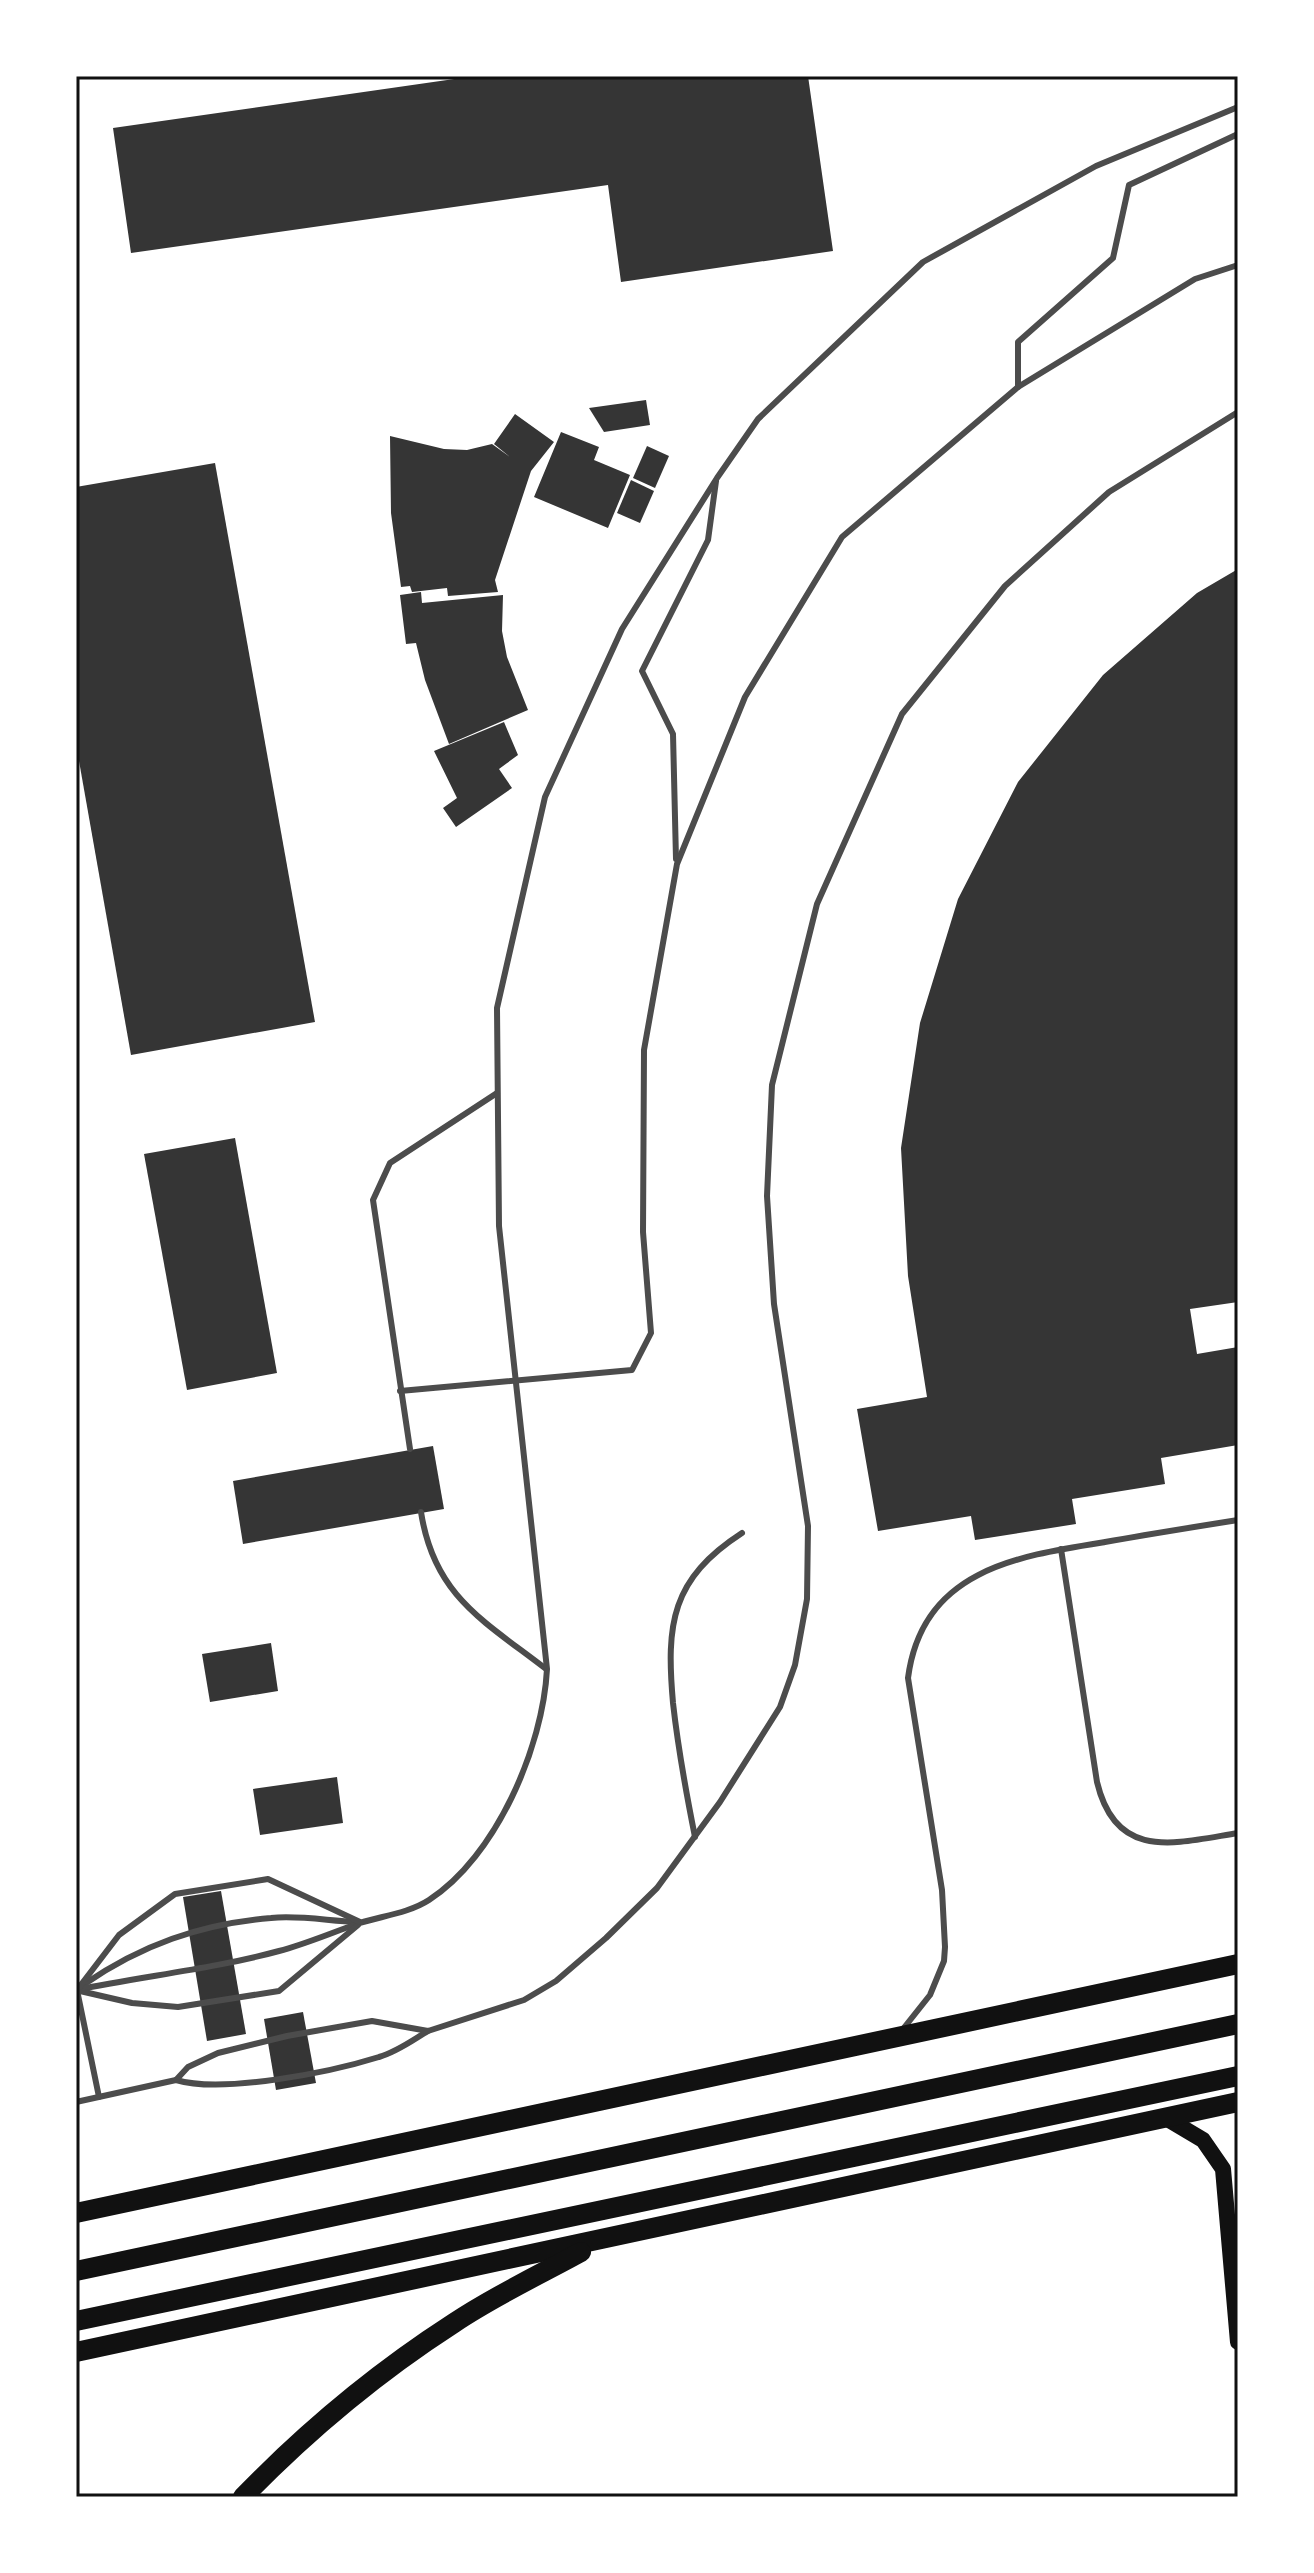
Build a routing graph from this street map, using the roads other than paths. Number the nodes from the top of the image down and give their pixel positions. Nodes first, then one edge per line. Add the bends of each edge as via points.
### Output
1 (1238, 107) edge
2 (1238, 134) edge
3 (1238, 265) edge
4 (1018, 387) junction
5 (1238, 412) edge
6 (717, 478) junction
7 (677, 864) junction
8 (497, 1093) junction
9 (514, 1383) junction
10 (400, 1391) junction
11 (410, 1449) dead end
12 (421, 1512) dead end
13 (1238, 1520) edge
14 (742, 1533) dead end
15 (1061, 1549) junction
16 (547, 1669) junction
17 (1238, 1833) edge
18 (695, 1837) junction
19 (361, 1923) junction
20 (1238, 1964) edge
21 (76, 1990) edge
22 (1238, 2024) edge
23 (428, 2031) junction
24 (896, 2037) junction
25 (1238, 2076) edge
26 (176, 2080) junction
27 (99, 2097) junction
28 (76, 2102) edge
29 (1238, 2102) edge
30 (1166, 2118) junction
31 (76, 2213) edge
32 (601, 2241) junction
33 (76, 2271) edge
34 (76, 2321) edge
35 (1238, 2342) edge
36 (76, 2352) edge
37 (243, 2497) edge

1 - 6 lane via 1096,166 923,262 758,419
2 - 4 lane via 1129,185 1113,258 1018,342
3 - 4 lane via 1195,279
4 - 7 lane via 842,537 745,697
5 - 18 lane via 1109,492 1005,586 902,714 817,904 772,1085 767,1196 774,1304 808,1526 807,1599 795,1665 780,1707
6 - 7 lane via 708,540 642,671 673,734
6 - 8 lane via 622,629 545,797 497,1008
7 - 9 lane via 644,1050 643,1232 651,1333 632,1370
8 - 9 lane via 499,1226
8 - 10 lane via 390,1163 373,1200
9 - 10 lane
9 - 16 lane
10 - 11 lane
12 - 16 lane via 426,1544 458,1600
13 - 15 lane
14 - 18 lane via 701,1565 686,1587 671,1628 668,1650 678,1752
15 - 17 lane via 1097,1782 1111,1819 1154,1843
15 - 24 lane via 996,1566 955,1589 929,1616 911,1658 908,1678 942,1890 945,1947 930,1995
16 - 19 lane via 539,1725 523,1770 475,1859 427,1901
18 - 23 lane via 657,1888 556,1981 501,2009
19 - 21 lane via 277,1952
19 - 21 lane via 271,1917 181,1933
19 - 21 lane via 279,1991 178,2007
19 - 21 lane via 268,1879 177,1894 119,1935
20 - 24 main road
21 - 27 lane
22 - 33 main road
23 - 26 lane via 379,2057 281,2077 209,2087
23 - 26 lane via 372,2021 287,2036 218,2053 188,2067
24 - 31 main road
25 - 34 main road
26 - 27 lane
27 - 28 lane
29 - 30 main road
30 - 32 main road
30 - 35 main road via 1203,2140 1223,2169
32 - 36 main road
32 - 37 main road via 417,2348 280,2459

